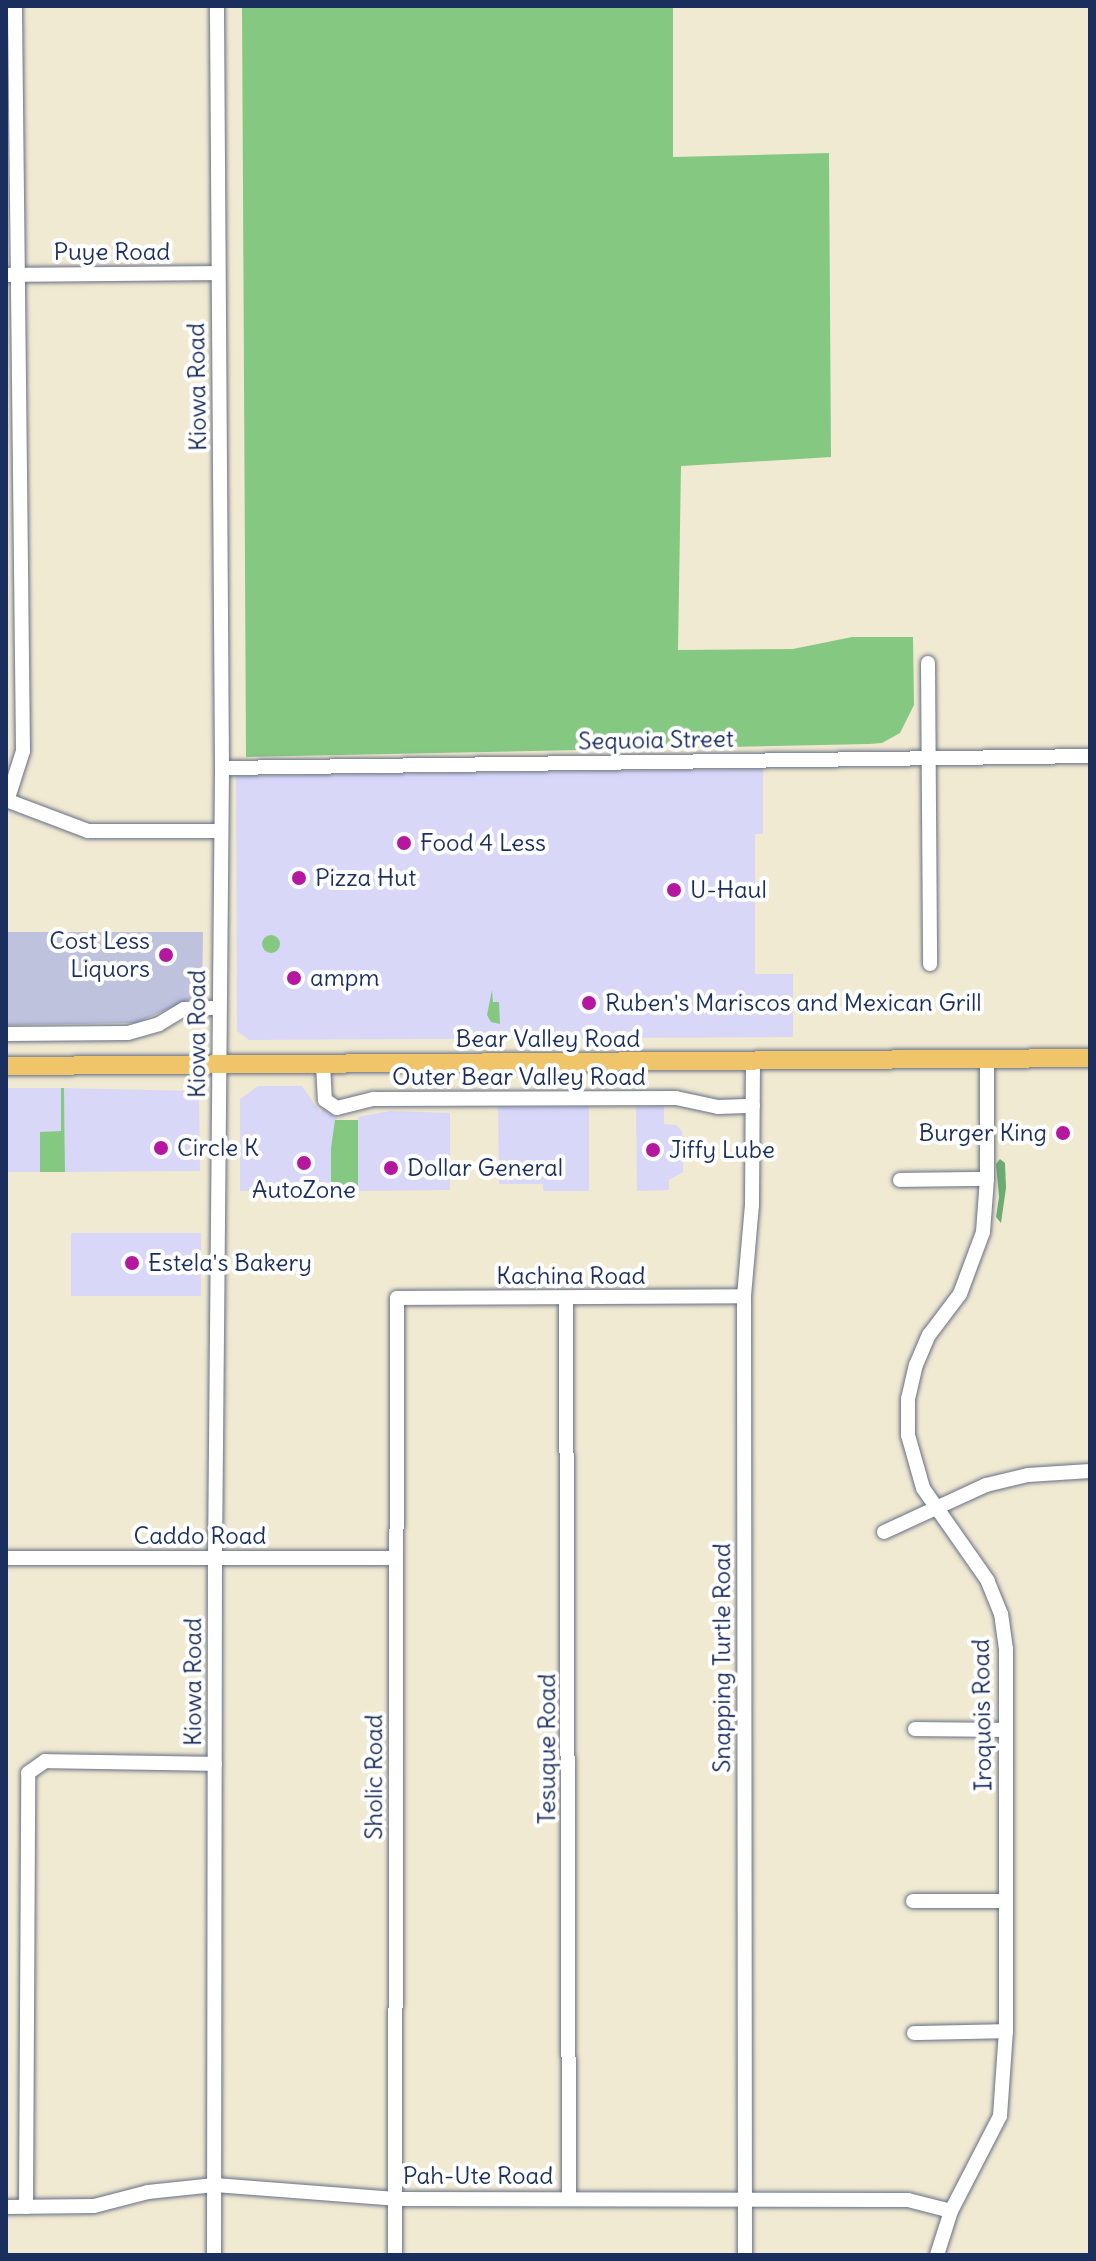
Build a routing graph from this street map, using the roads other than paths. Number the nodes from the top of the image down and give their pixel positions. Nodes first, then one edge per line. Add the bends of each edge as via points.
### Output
1 (15, 6) edge
2 (217, 6) edge
3 (11, 91) edge
4 (217, 273) junction
5 (11, 274) edge
6 (928, 663) dead end
7 (1090, 756) edge
8 (928, 759) junction
9 (222, 768) junction
10 (7, 799) edge
11 (221, 831) junction
12 (930, 964) dead end
13 (219, 1008) junction
14 (6, 1034) edge
15 (1090, 1058) edge
16 (987, 1059) junction
17 (753, 1061) junction
18 (219, 1064) junction
19 (323, 1064) junction
20 (6, 1066) edge
21 (753, 1106) junction
22 (987, 1179) junction
23 (900, 1180) dead end
24 (744, 1296) junction
25 (397, 1298) joint
26 (566, 1298) junction
27 (1090, 1471) edge
28 (934, 1507) junction
29 (884, 1532) dead end
30 (215, 1557) junction
31 (6, 1558) edge
32 (395, 1558) junction
33 (915, 1729) dead end
34 (1006, 1730) junction
35 (215, 1764) junction
36 (913, 1901) dead end
37 (1006, 1901) junction
38 (1006, 2031) junction
39 (914, 2033) dead end
40 (215, 2185) junction
41 (395, 2199) junction
42 (569, 2199) junction
43 (745, 2201) junction
44 (6, 2207) edge
45 (26, 2207) junction
46 (951, 2211) junction
47 (214, 2255) edge
48 (395, 2255) edge
49 (745, 2255) edge
50 (937, 2255) edge

1 - 3 street
2 - 4 street, Kiowa Road
3 - 5 street
4 - 5 street, Puye Road
4 - 9 street, Kiowa Road
5 - 10 street via 23,751
6 - 8 street
7 - 8 street, Sequoia Street
8 - 9 street, Sequoia Street
8 - 12 street
9 - 11 street, Kiowa Road
10 - 11 street via 88,831
11 - 13 street, Kiowa Road
13 - 14 street via 184,1009 128,1033
13 - 18 street, Kiowa Road
15 - 16 main road, Bear Valley Road
16 - 17 main road, Bear Valley Road
16 - 22 street, Iroquois Road
17 - 19 main road, Bear Valley Road
17 - 21 street, Snapping Turtle Road
18 - 19 main road, Bear Valley Road
18 - 20 main road, Bear Valley Road
18 - 30 street, Kiowa Road
19 - 21 street, Outer Bear Valley Road via 325,1100 337,1108 365,1100 415,1099 676,1098 718,1107
21 - 24 street, Snapping Turtle Road
22 - 23 street
22 - 28 street, Iroquois Road via 979,1247 960,1294 929,1335 908,1399 915,1466
24 - 26 street, Kachina Road
24 - 43 street, Snapping Turtle Road
25 - 26 street, Kachina Road
25 - 32 street, Sholic Road
26 - 42 street, Tesuque Road
27 - 28 street via 1014,1478
28 - 29 street
28 - 34 street, Iroquois Road via 988,1581 1001,1614
30 - 31 street, Caddo Road
30 - 32 street, Caddo Road
30 - 35 street, Kiowa Road
32 - 41 street, Sholic Road
33 - 34 street
34 - 37 street, Iroquois Road
35 - 40 street, Kiowa Road
35 - 45 street via 45,1761 28,1773
36 - 37 street
37 - 38 street, Iroquois Road
38 - 39 street
38 - 46 street, Iroquois Road via 1000,2116
40 - 41 street, Pah-Ute Road
40 - 45 street, Pah-Ute Road via 148,2192 94,2206
40 - 47 street, Kiowa Road
41 - 42 street, Pah-Ute Road
41 - 48 street, Sholic Road
42 - 43 street, Pah-Ute Road
43 - 46 street, Pah-Ute Road via 908,2200
43 - 49 street, Snapping Turtle Road
44 - 45 street, Pah-Ute Road
46 - 50 street, Iroquois Road

